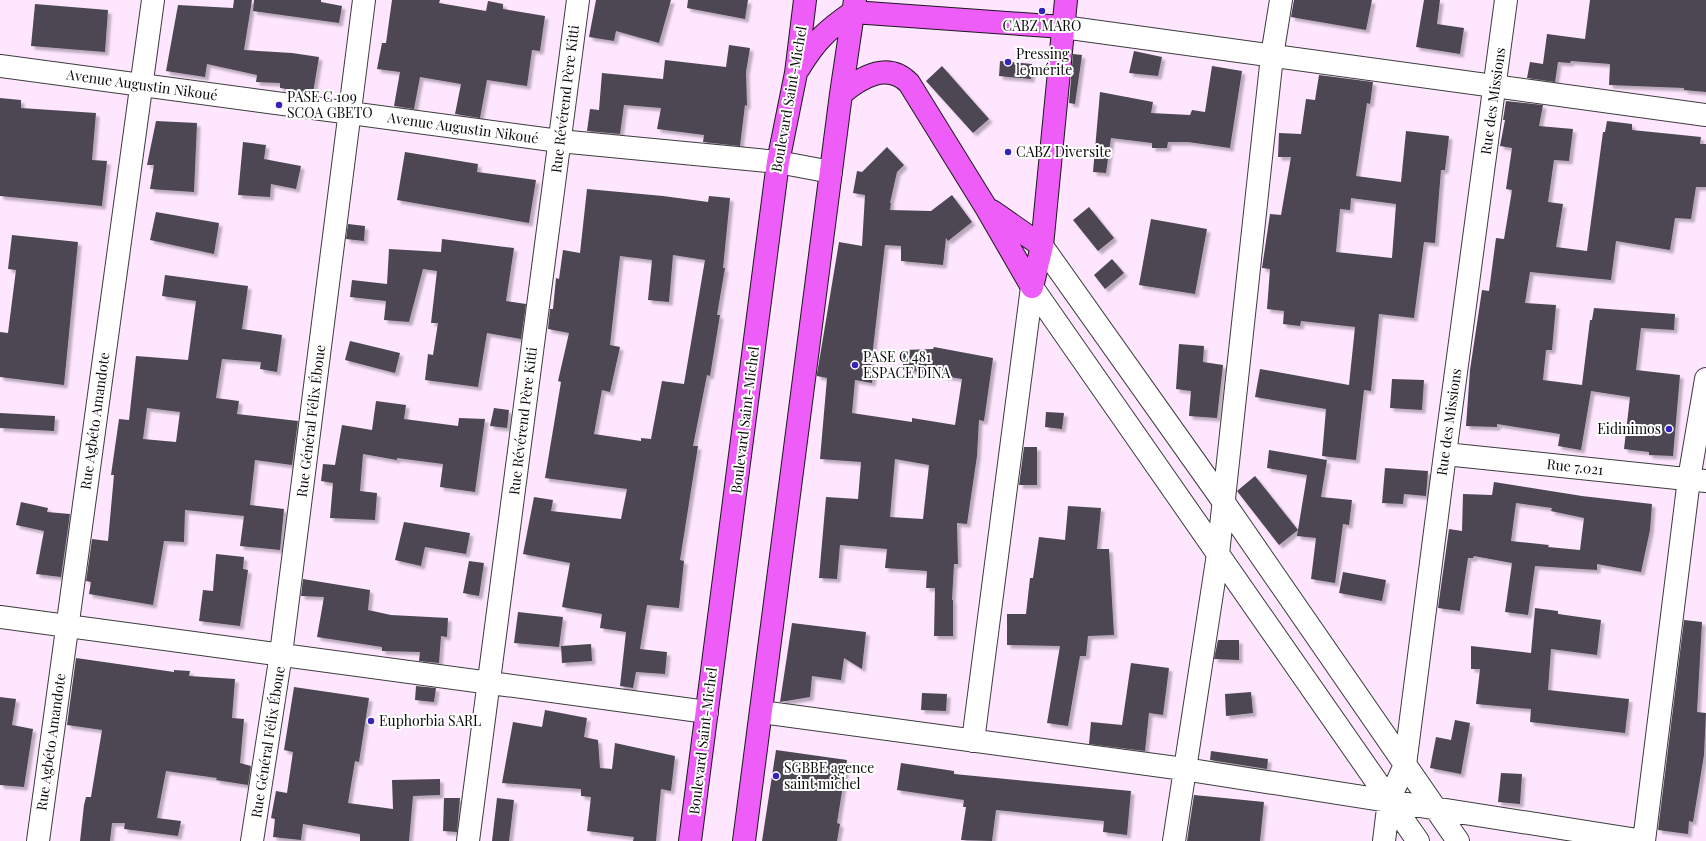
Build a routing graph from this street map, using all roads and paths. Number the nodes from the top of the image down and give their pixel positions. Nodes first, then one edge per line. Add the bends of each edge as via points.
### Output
1 (153, 0) edge
2 (364, 0) edge
3 (578, 0) edge
4 (805, 0) edge
5 (1066, 0) edge
6 (1281, 0) edge
7 (1506, 0) edge
8 (854, 6) edge
9 (1062, 27) junction
10 (1272, 56) junction
11 (0, 66) edge
12 (796, 73) junction
13 (141, 85) junction
14 (1495, 86) junction
15 (841, 94) junction
16 (350, 113) junction
17 (1706, 115) edge
18 (559, 141) junction
19 (778, 162) junction
20 (831, 172) junction
21 (987, 208) junction
22 (1042, 246) junction
23 (1032, 287) junction
24 (1706, 379) edge
25 (1445, 454) junction
26 (1697, 480) edge
27 (1223, 501) junction
28 (1218, 554) junction
29 (0, 617) edge
30 (67, 626) junction
31 (281, 654) junction
32 (489, 682) junction
33 (708, 712) junction
34 (761, 712) junction
35 (973, 741) junction
36 (1405, 764) junction
37 (1184, 769) junction
38 (1389, 800) junction
39 (1436, 809) junction
40 (38, 841) edge
41 (252, 841) edge
42 (468, 841) edge
43 (690, 841) edge
44 (744, 841) edge
45 (1174, 841) edge
46 (1384, 841) edge
47 (1418, 841) edge
48 (1458, 841) edge
49 (1644, 841) edge

1 - 13 street, Rue Agbéto Amandote
2 - 16 street, Rue Général Félix Éboue
3 - 18 street, Rue Révérend Père Kitti
4 - 12 main road, Boulevard Saint-Michel
5 - 9 main road
6 - 10 street
7 - 14 street, Rue des Missions
8 - 9 main road
8 - 12 main road via 812,46
8 - 15 main road
9 - 10 street
9 - 22 main road
10 - 14 street
10 - 27 street
11 - 13 street, Avenue Augustin Nikoué
12 - 19 main road, Boulevard Saint-Michel
13 - 16 street, Avenue Augustin Nikoué
13 - 30 street, Rue Agbéto Amandote
14 - 17 street
14 - 25 street, Rue des Missions
15 - 20 main road
15 - 21 main road via 864,76 879,72 902,76
16 - 18 street, Avenue Augustin Nikoué
16 - 31 street, Rue Général Félix Éboue
18 - 19 street, Avenue Augustin Nikoué
18 - 32 street, Rue Révérend Père Kitti
19 - 20 street, Avenue Augustin Nikoué
19 - 33 main road, Boulevard Saint-Michel
20 - 34 main road
21 - 22 main road
21 - 23 main road
22 - 23 main road
22 - 27 street
23 - 28 street
23 - 35 street
24 - 26 street
25 - 26 street, Rue 7.021
25 - 36 street, Rue des Missions
26 - 49 street
27 - 28 street
27 - 36 street
28 - 37 street
28 - 38 street
29 - 30 street
30 - 31 street
30 - 40 street, Rue Agbéto Amandote
31 - 32 street
31 - 41 street, Rue Général Félix Éboue
32 - 33 street
32 - 42 street, Rue Révérend Père Kitti
33 - 43 main road, Boulevard Saint-Michel
34 - 35 street
34 - 44 main road
35 - 37 street
36 - 38 street, Rue des Missions
36 - 39 street
37 - 38 street
37 - 45 street
38 - 39 street
38 - 46 street, Rue des Missions
38 - 47 street
39 - 48 street
39 - 49 street

